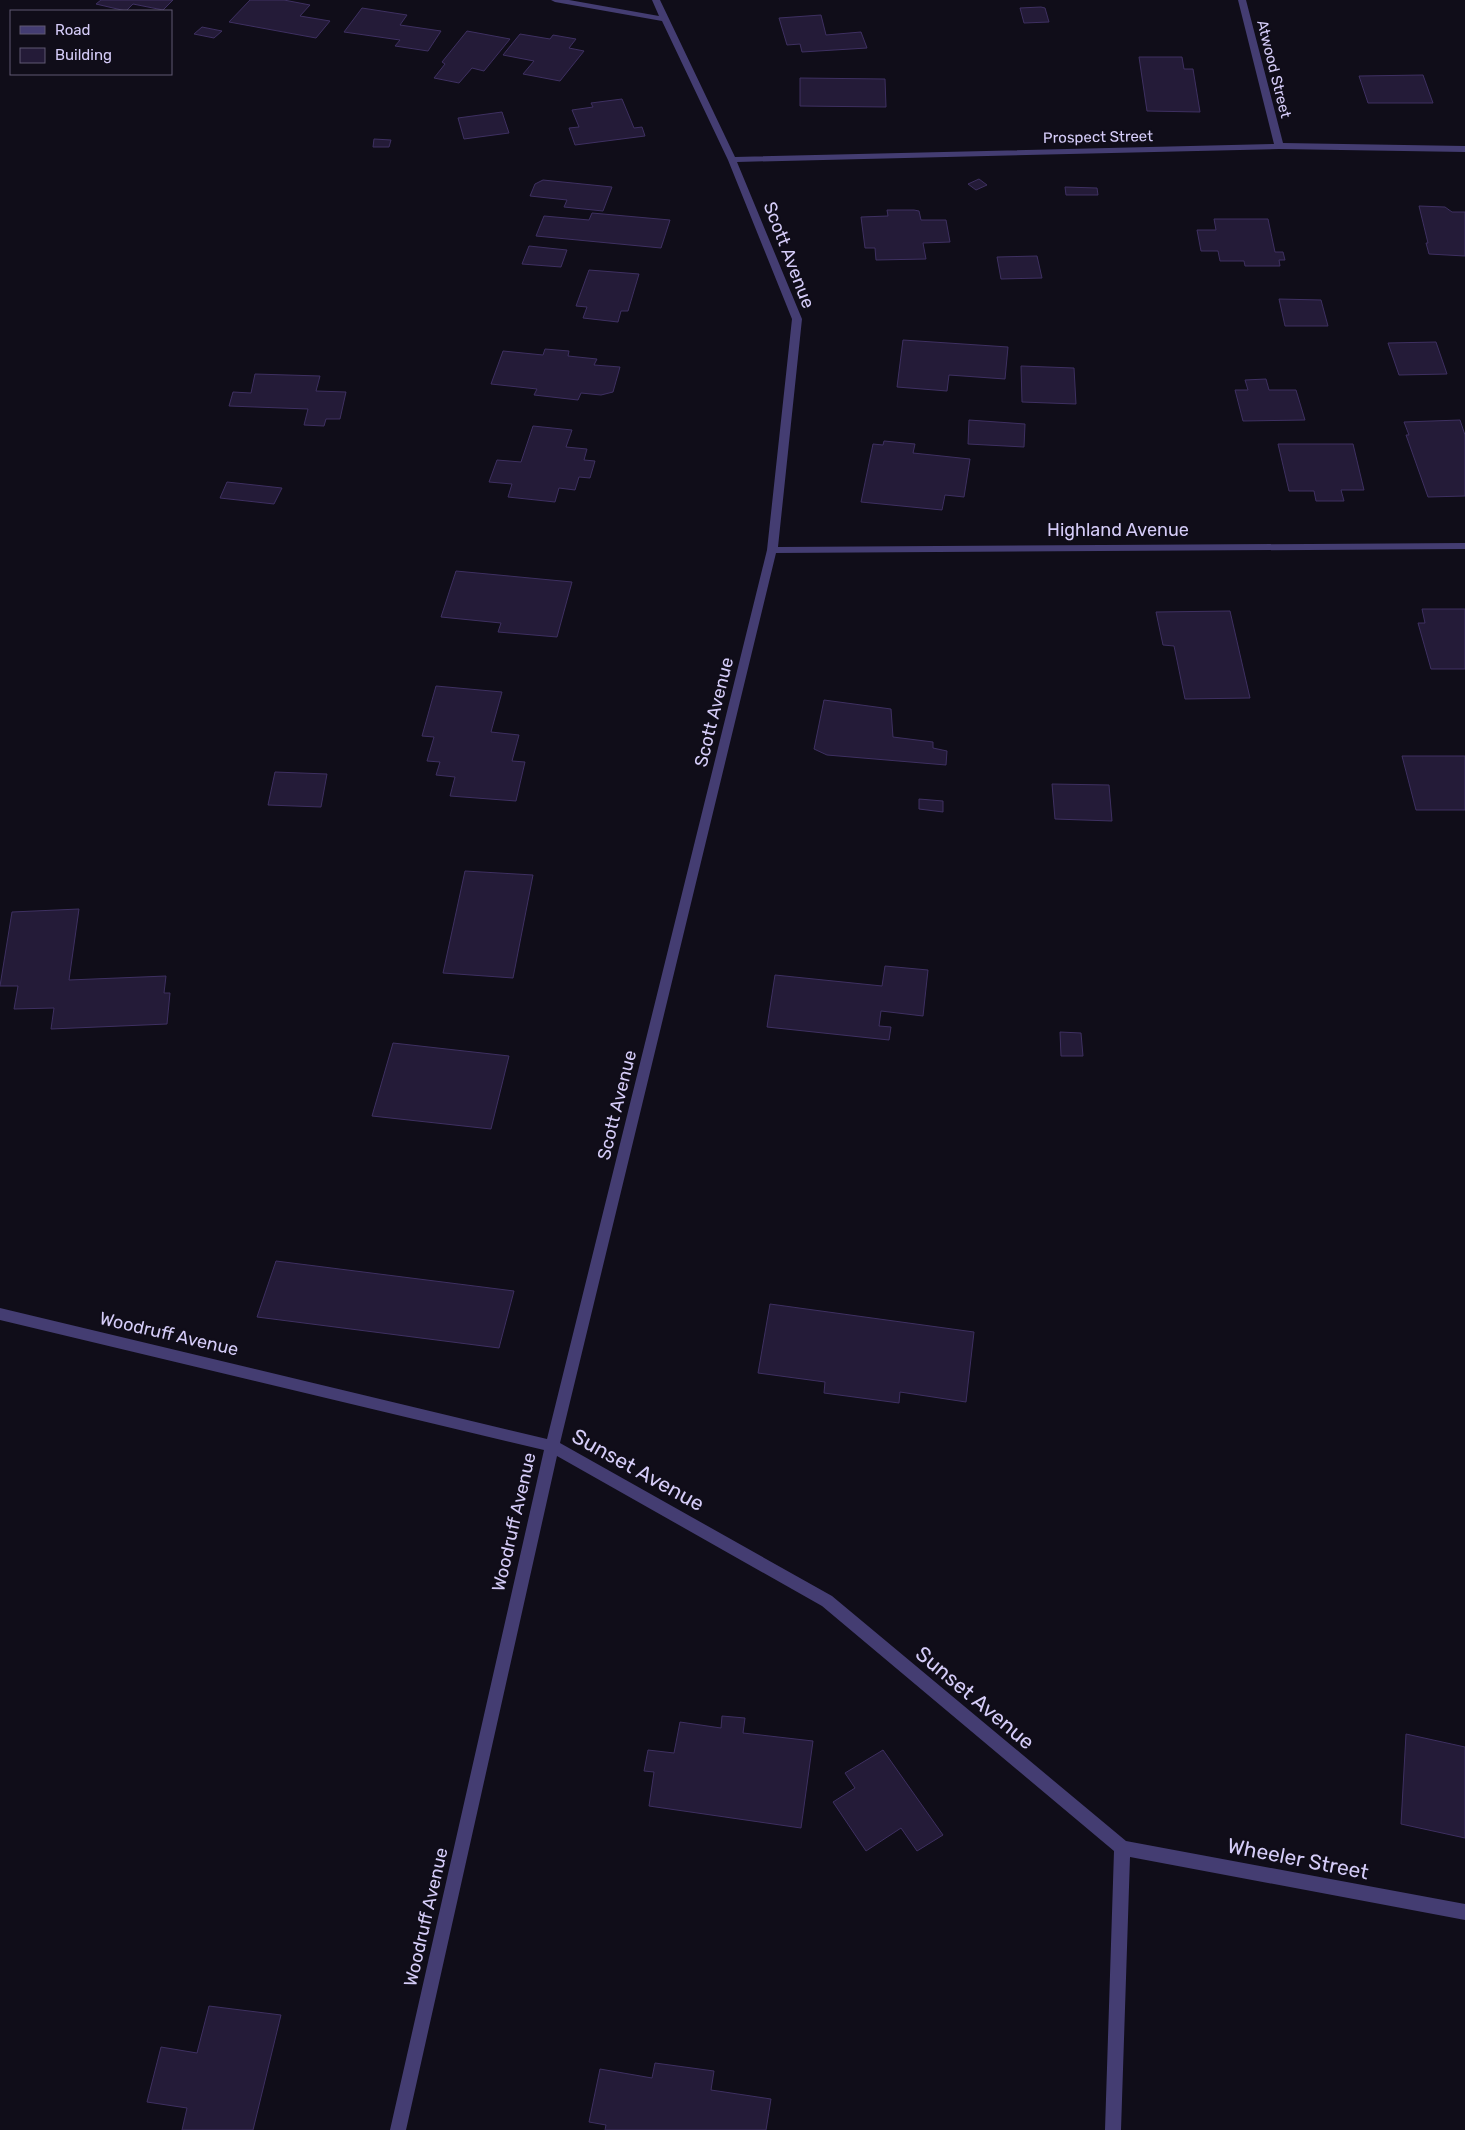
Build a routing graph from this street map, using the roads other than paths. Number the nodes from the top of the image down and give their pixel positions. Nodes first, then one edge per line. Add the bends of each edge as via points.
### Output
1 (555, 0) edge
2 (656, 0) edge
3 (1242, 0) edge
4 (664, 19) junction
5 (1279, 146) junction
6 (1465, 149) edge
7 (732, 160) junction
8 (1465, 546) edge
9 (772, 550) junction
10 (0, 1314) edge
11 (552, 1446) junction
12 (1122, 1848) junction
13 (1465, 1912) edge
14 (398, 2130) edge
15 (1112, 2130) edge

1 - 4 street
2 - 4 street, Scott Avenue
3 - 5 street, Atwood Street
4 - 7 street, Scott Avenue
5 - 6 street, Prospect Street
5 - 7 street, Prospect Street
7 - 9 street, Scott Avenue via 797,319
8 - 9 street, Highland Avenue
9 - 11 street, Scott Avenue
10 - 11 street, Woodruff Avenue
11 - 12 street, Sunset Avenue via 826,1601
11 - 14 street, Woodruff Avenue
12 - 13 street, Wheeler Street
12 - 15 street

